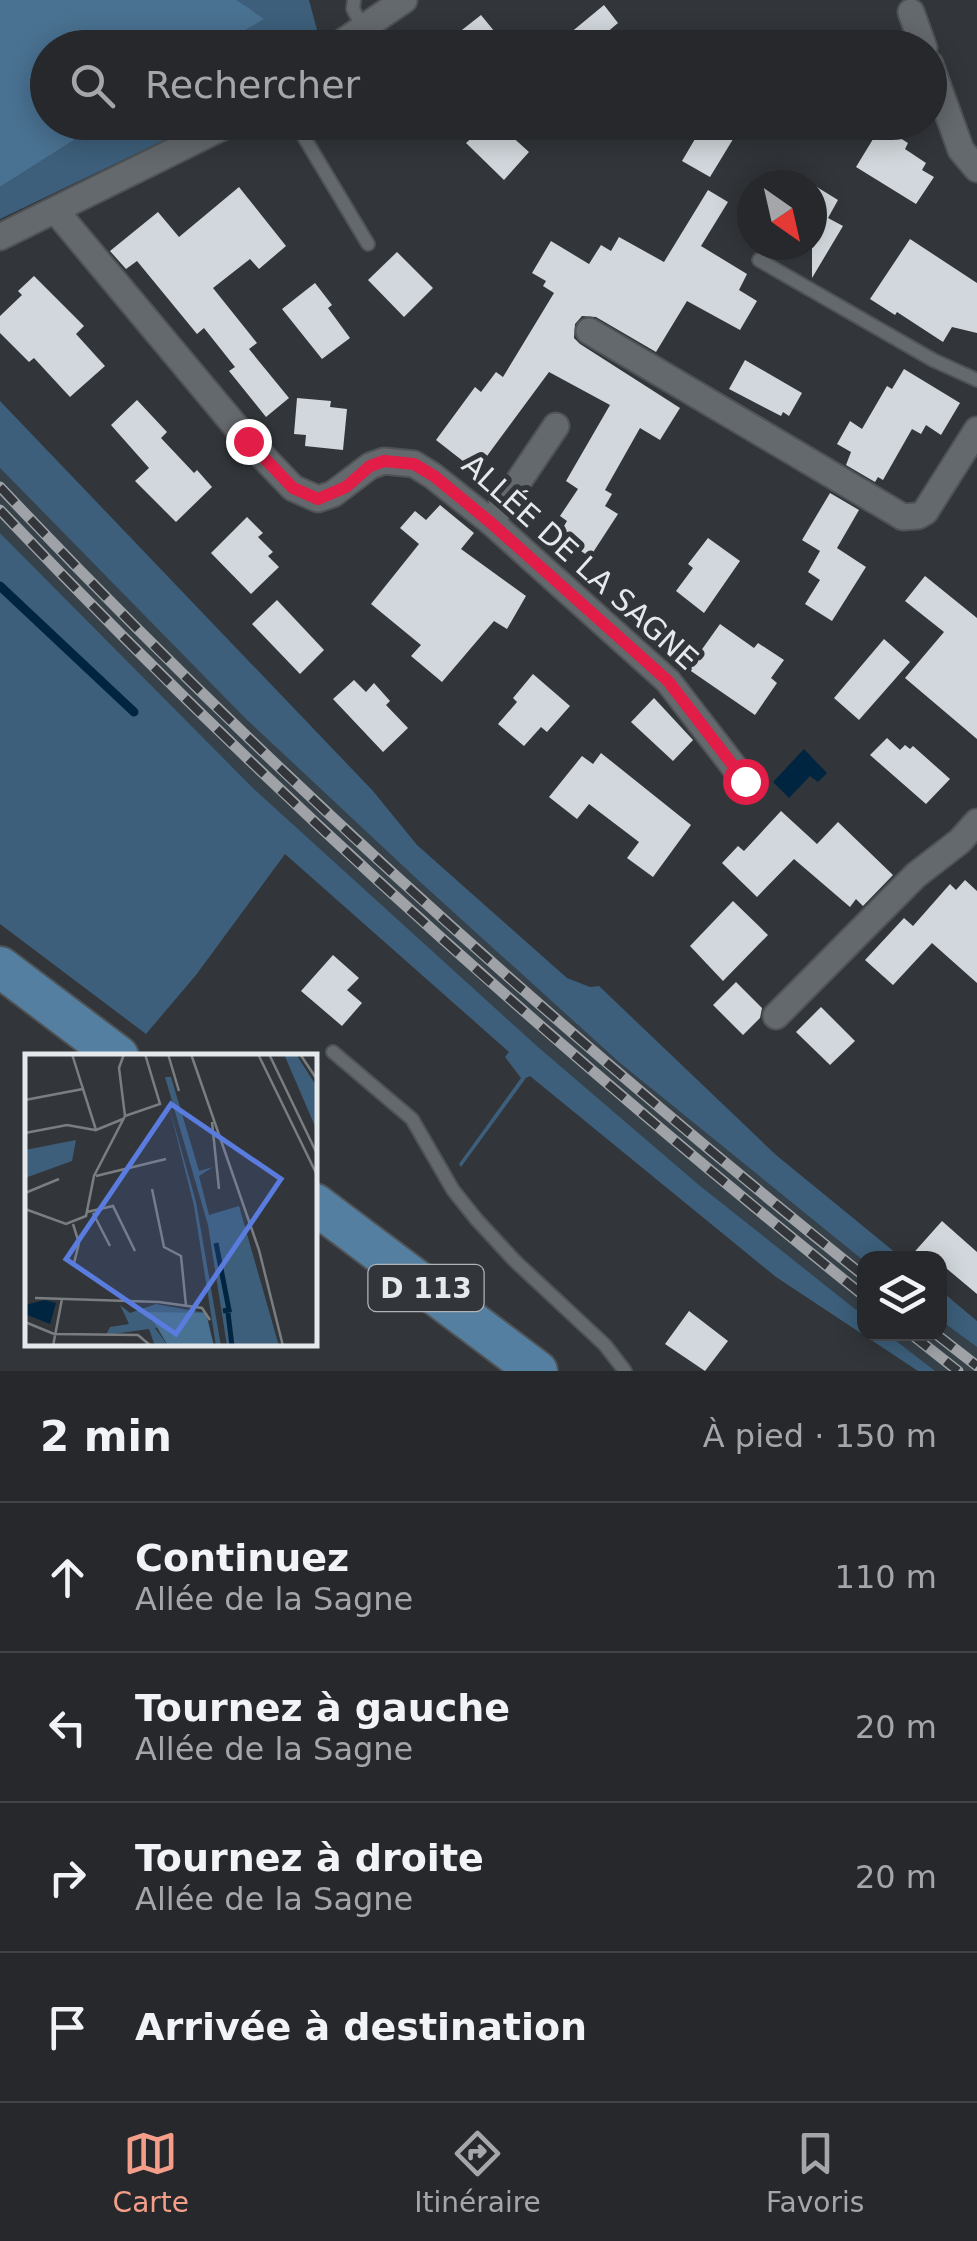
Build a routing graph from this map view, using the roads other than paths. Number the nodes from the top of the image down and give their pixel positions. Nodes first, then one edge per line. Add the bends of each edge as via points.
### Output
1 (354, 0) edge
2 (404, 0) edge
3 (911, 12) dead end
4 (363, 28) junction
5 (360, 30) edge
6 (918, 30) edge
7 (947, 111) edge
8 (197, 140) edge
9 (307, 140) edge
10 (977, 169) edge
11 (55, 210) junction
12 (0, 237) edge
13 (368, 244) dead end
14 (758, 260) dead end
15 (589, 330) dead end
16 (977, 380) edge
17 (556, 426) dead end
18 (977, 430) edge
19 (490, 522) junction
20 (745, 781) dead end
21 (977, 822) edge
22 (0, 967) edge
23 (776, 1016) dead end
24 (333, 1052) dead end
25 (115, 1054) edge
26 (318, 1206) edge
27 (536, 1371) edge
28 (624, 1371) edge

1 - 4 lane
2 - 4 street
3 - 6 street
4 - 5 street
7 - 10 street via 961,150
8 - 11 street
9 - 13 lane
11 - 12 street
11 - 19 street, ALLÉE DE LA SAGNE via 293,488 318,499 370,466 400,460 434,476
14 - 16 lane
15 - 18 street via 903,517 925,512
17 - 19 street
19 - 20 street, ALLÉE DE LA SAGNE via 668,681
21 - 23 street
22 - 25 main road
24 - 28 lane via 412,1120 465,1205
26 - 27 main road, D 113

